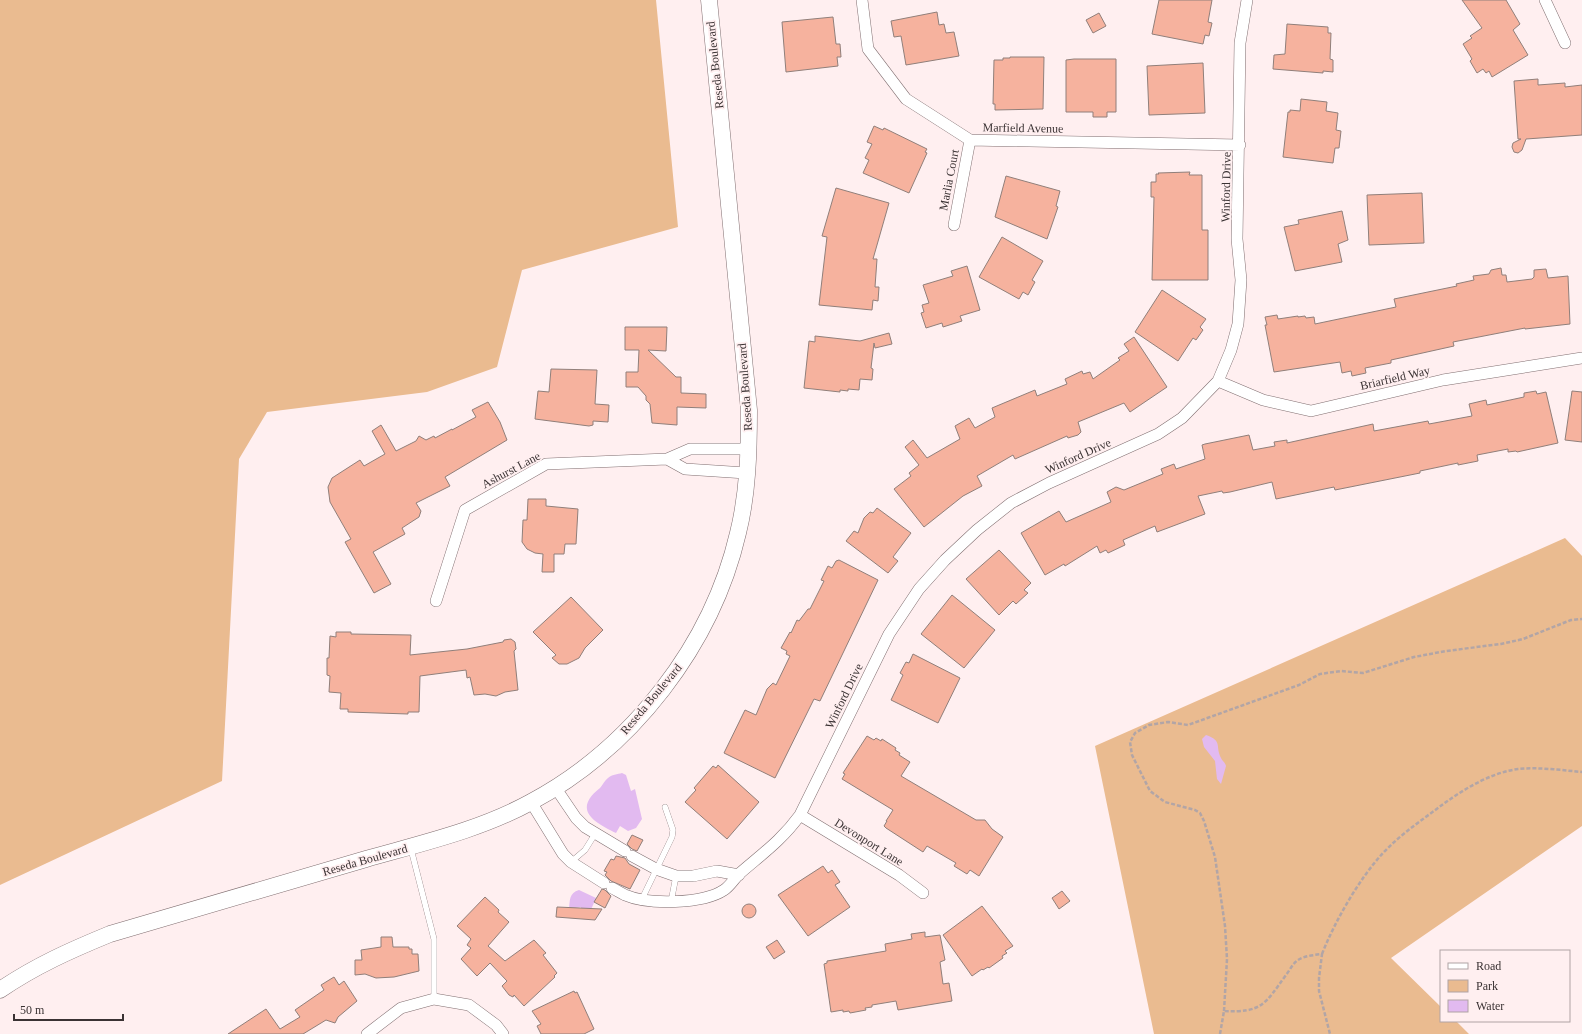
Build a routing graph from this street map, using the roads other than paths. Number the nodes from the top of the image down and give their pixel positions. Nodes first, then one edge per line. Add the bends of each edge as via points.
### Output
1 (709, 0) edge
2 (862, 0) edge
3 (1247, 0) edge
4 (1545, 0) edge
5 (1565, 43) dead end
6 (970, 140) junction
7 (1240, 145) junction
8 (954, 225) dead end
9 (1582, 358) edge
10 (1218, 381) junction
11 (749, 449) junction
12 (667, 459) junction
13 (746, 473) junction
14 (436, 601) dead end
15 (555, 788) junction
16 (531, 802) junction
17 (665, 807) dead end
18 (800, 815) junction
19 (594, 834) junction
20 (410, 846) junction
21 (571, 862) junction
22 (656, 869) junction
23 (739, 874) junction
24 (676, 876) junction
25 (923, 893) dead end
26 (642, 899) junction
27 (671, 902) junction
28 (0, 990) edge
29 (434, 999) junction
30 (367, 1034) edge
31 (503, 1034) edge

1 - 11 main road, Reseda Boulevard via 749,410
2 - 6 street, Marfield Avenue via 868,49 906,100
3 - 7 street, Winford Drive via 1240,43
4 - 5 street
6 - 7 street, Marfield Avenue
6 - 8 street, Marlia Court
7 - 10 street, Winford Drive via 1237,238 1241,280 1238,324 1231,350
9 - 10 street, Briarfield Way via 1443,380 1312,410 1263,400
10 - 18 street, Winford Drive via 1182,418 1158,434 1011,503 945,560 919,589 889,634
11 - 12 street, Ashurst Lane via 690,449
11 - 13 main road, Reseda Boulevard
12 - 13 street via 685,469
12 - 14 street, Ashurst Lane via 546,464 465,510
13 - 15 main road, Reseda Boulevard via 744,504 731,560 705,622 684,659 664,687 618,739
15 - 16 main road, Reseda Boulevard
15 - 19 street via 576,818
16 - 20 main road, Reseda Boulevard via 468,830
16 - 21 street, Winford Drive via 563,854
17 - 22 lane via 673,830 672,837
18 - 23 street, Winford Drive via 768,851
18 - 25 street, Devonport Lane via 899,875
19 - 21 lane via 585,850
19 - 22 street
20 - 28 main road, Reseda Boulevard via 110,934 62,953
20 - 29 lane via 434,939
21 - 26 street, Winford Drive via 626,896
22 - 24 street
22 - 26 lane
23 - 24 street via 717,871 693,876
23 - 27 street, Winford Drive via 724,890 700,899
24 - 27 lane
26 - 27 street, Winford Drive
29 - 30 street via 401,1008
29 - 31 street via 469,1005 496,1025

